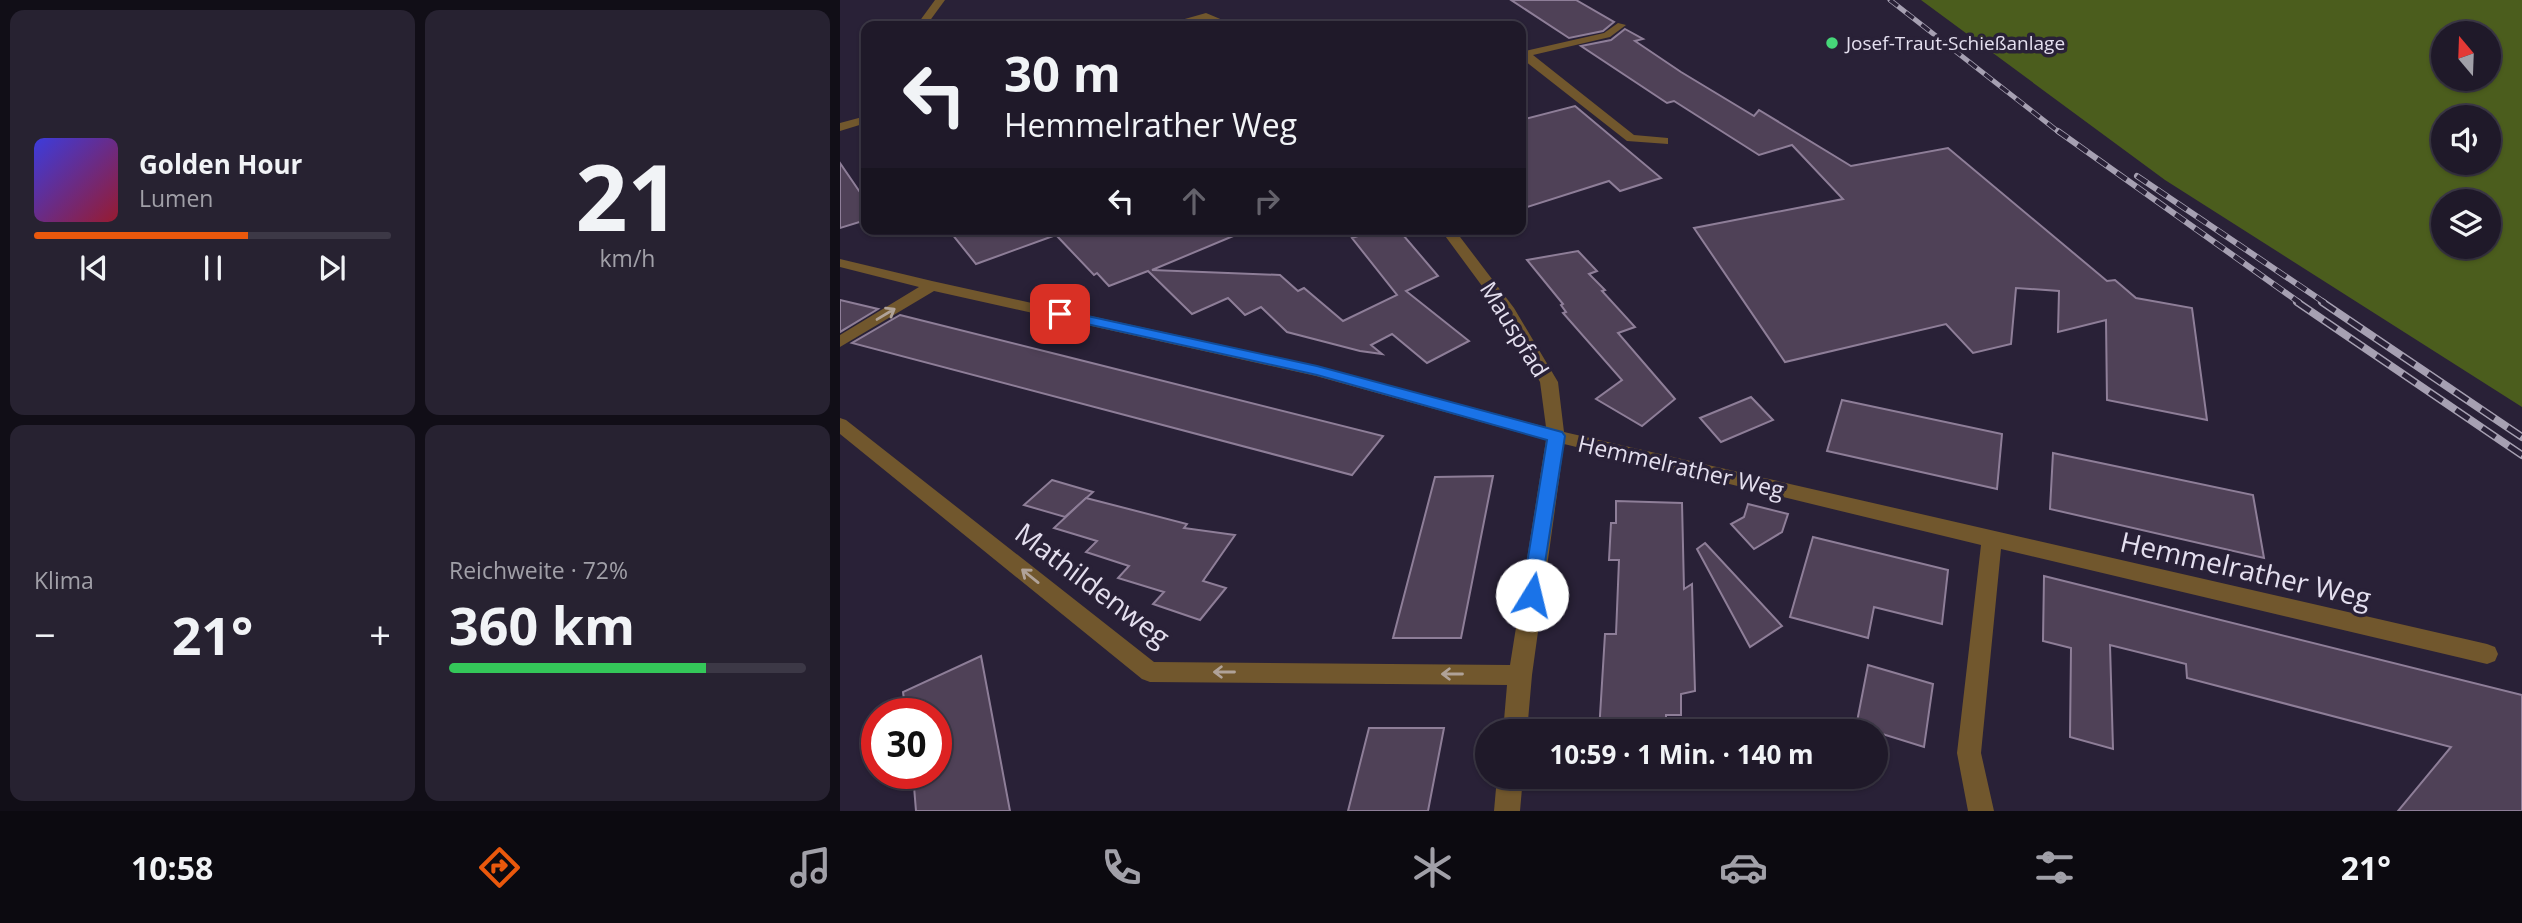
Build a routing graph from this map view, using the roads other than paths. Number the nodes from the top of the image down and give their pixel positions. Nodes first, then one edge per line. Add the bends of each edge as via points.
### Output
1 (940, 0) edge
2 (925, 21) edge
3 (1186, 21) edge
4 (1219, 21) edge
5 (1621, 25) dead end
6 (1526, 54) edge
7 (1526, 57) edge
8 (861, 121) edge
9 (840, 127) edge
10 (1664, 141) dead end
11 (1451, 235) edge
12 (840, 263) edge
13 (932, 286) junction
14 (840, 342) edge
15 (840, 424) edge
16 (1556, 436) junction
17 (1992, 540) junction
18 (2487, 654) dead end
19 (1520, 674) junction
20 (1516, 719) edge
21 (1509, 789) edge
22 (1507, 811) edge
23 (1981, 811) edge

1 - 2 street
3 - 4 street via 1206,16
5 - 6 street via 1607,35
7 - 10 street via 1631,138
8 - 9 street
11 - 16 street, Mauspfad via 1506,308 1549,382
12 - 13 street, Hemmelrather Weg
14 -> 13 street
13 - 16 street, Hemmelrather Weg via 1317,371
19 -> 15 street, Mathildenweg via 1150,672
16 - 17 street, Hemmelrather Weg
16 - 19 street, Mauspfad
17 - 18 street, Hemmelrather Weg
17 - 23 street via 1969,753
19 - 20 street, Mauspfad
21 - 22 street

